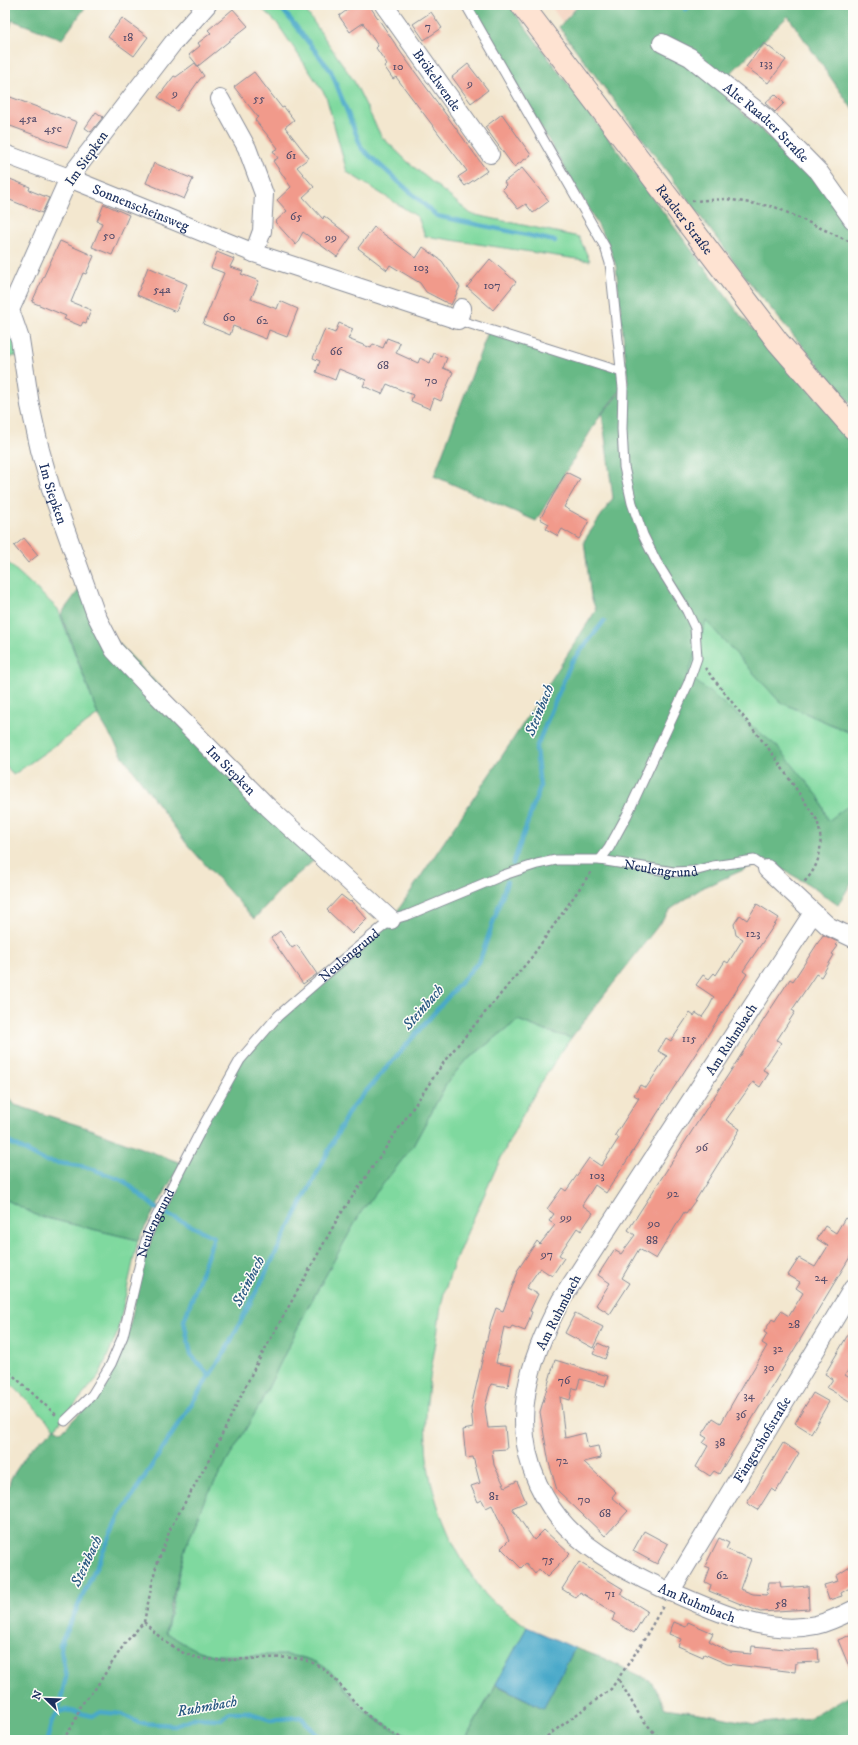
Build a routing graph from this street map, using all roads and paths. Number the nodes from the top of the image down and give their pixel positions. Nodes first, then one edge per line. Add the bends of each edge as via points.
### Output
1 (207, 5) edge
2 (384, 5) edge
3 (466, 5) edge
4 (522, 5) edge
5 (662, 43) dead end
6 (220, 99) dead end
7 (5, 154) edge
8 (490, 154) dead end
9 (70, 178) junction
10 (672, 202) junction
11 (853, 220) edge
12 (853, 243) edge
13 (254, 253) junction
14 (7, 310) edge
15 (460, 314) joint
16 (622, 372) junction
17 (853, 428) edge
18 (697, 658) junction
19 (600, 860) junction
20 (767, 869) joint
21 (793, 893) junction
22 (814, 913) junction
23 (391, 920) junction
24 (853, 938) edge
25 (853, 1288) edge
26 (5, 1368) edge
27 (65, 1421) joint
28 (670, 1592) junction
29 (853, 1610) edge
30 (144, 1622) junction
31 (619, 1680) junction
32 (64, 1740) edge
33 (405, 1740) edge
34 (542, 1740) edge
35 (660, 1740) edge

1 - 9 street, Im Siepken via 173,43
2 - 8 street, Brökelwende
3 - 16 lane via 605,247 610,263
4 - 10 main road, Raadter Straße
5 - 11 street, Alte Raadter Straße via 690,57 766,118 819,172
6 - 13 street via 247,148 264,194 262,231
7 - 9 street, Sonnenscheinsweg
9 - 13 street, Sonnenscheinsweg
9 - 14 street, Im Siepken
10 - 12 path via 726,199 775,207
10 - 17 main road, Raadter Straße via 778,342
13 - 15 street, Sonnenscheinsweg
14 - 23 street, Im Siepken via 20,339 32,412 52,492 96,615 114,650 268,807
15 - 16 lane
16 - 18 lane via 624,467 632,503 643,535 656,561 695,628
18 - 19 lane via 688,684 627,815
18 - 21 path via 772,753 817,820 822,847 817,863 807,879
19 - 20 lane, Neulengrund via 674,872 754,860
19 - 23 lane, Neulengrund via 556,860 537,864
19 - 30 path via 531,958 446,1059 338,1218 255,1367 213,1452 171,1527 155,1570
20 - 21 street, Neulengrund
21 - 22 street, Neulengrund
22 - 24 street, Neulengrund via 828,926
22 - 28 street, Am Ruhmbach via 561,1300 541,1340 528,1381 523,1426 528,1454 533,1473 553,1510 566,1527 597,1551
23 - 27 lane, Neulengrund via 278,1016 240,1060 154,1221 143,1250 123,1336 111,1364 92,1395
25 - 28 street, Fängershofstraße
26 - 27 path via 54,1414
28 - 29 street, Am Ruhmbach via 743,1621 781,1627 817,1625
28 - 31 path
30 - 32 path via 125,1643 80,1706
30 - 33 path via 165,1642 195,1657 213,1660 290,1657 320,1666 364,1712
31 - 34 path via 611,1689
31 - 35 path via 640,1716

